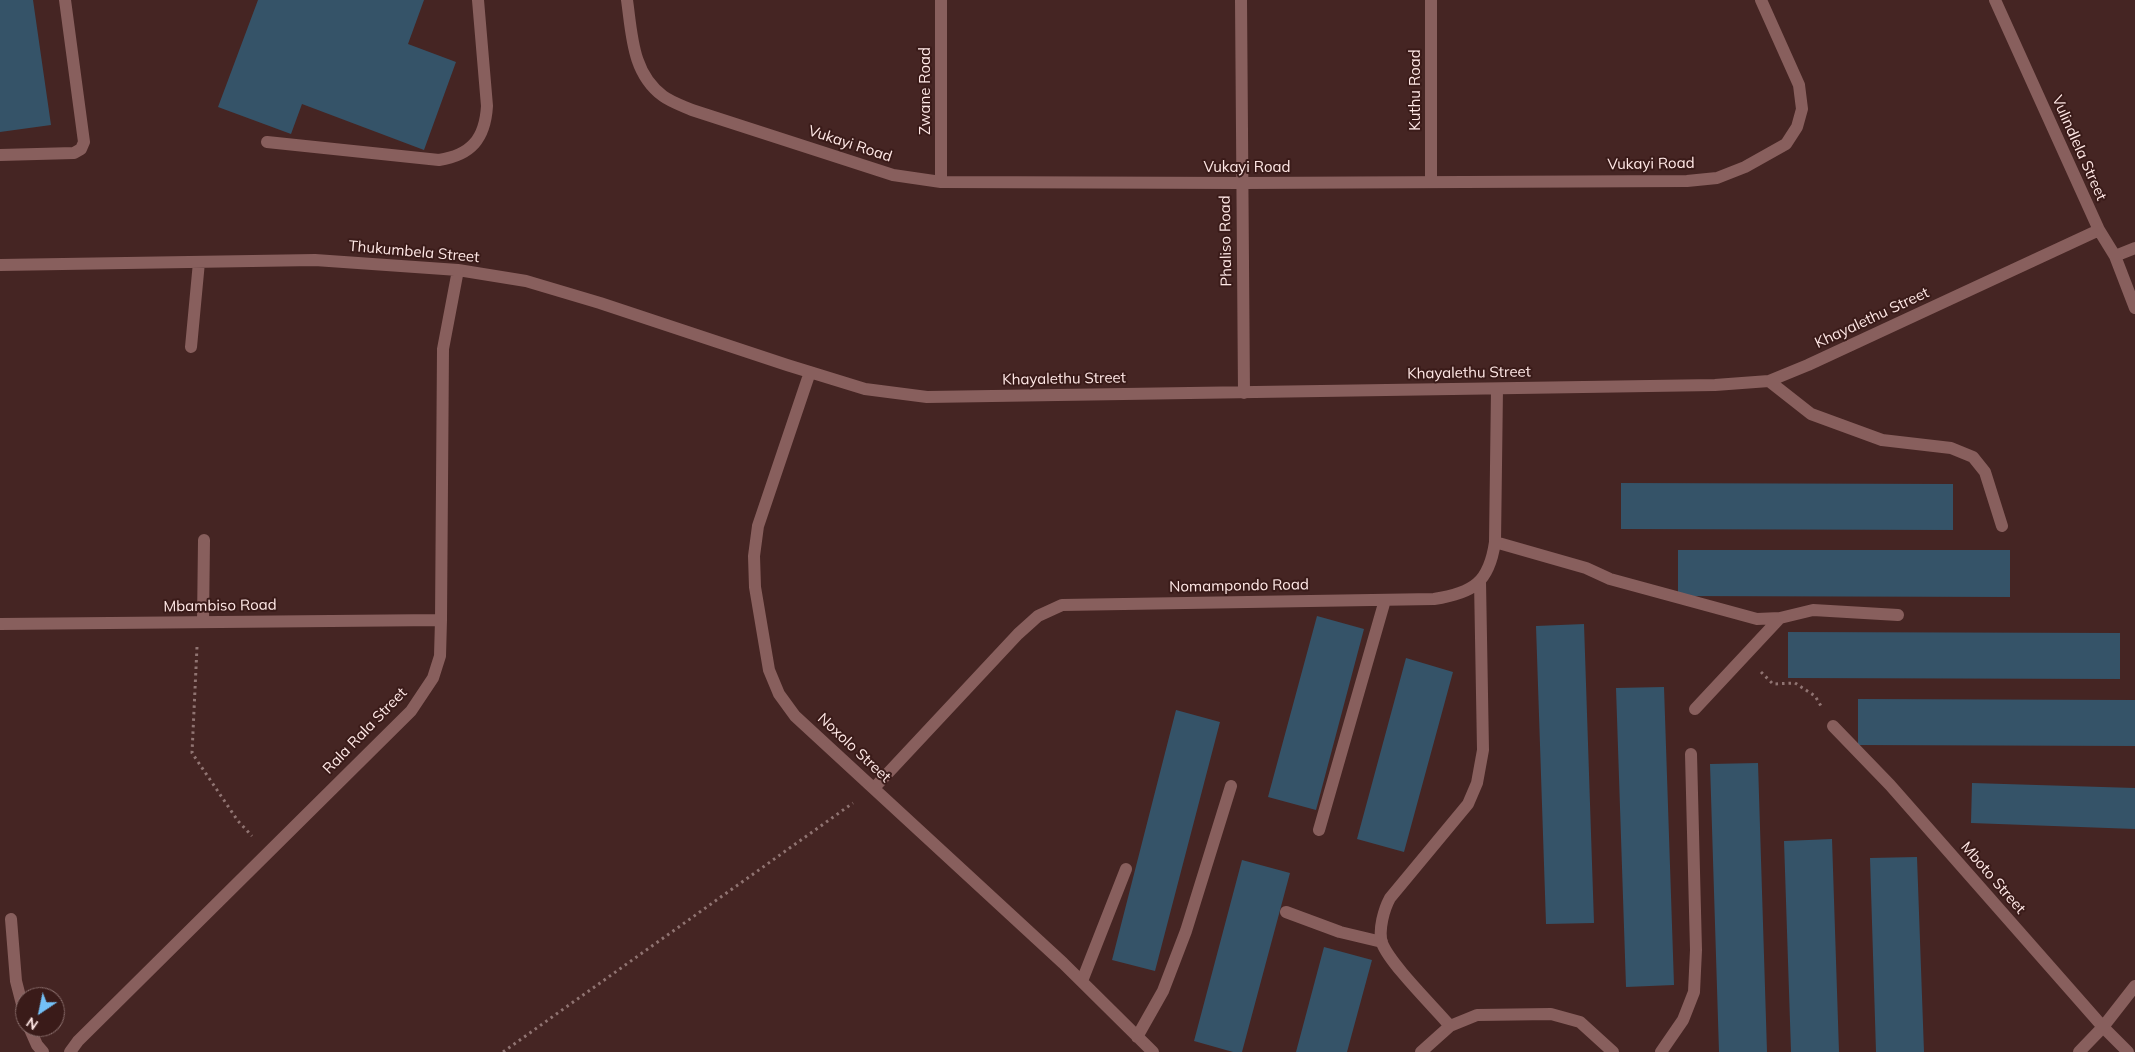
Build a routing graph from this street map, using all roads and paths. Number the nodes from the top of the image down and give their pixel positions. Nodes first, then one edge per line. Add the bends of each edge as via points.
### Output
1 (65, 0) edge
2 (478, 0) edge
3 (627, 0) edge
4 (942, 0) edge
5 (1242, 0) edge
6 (1431, 0) edge
7 (1761, 0) edge
8 (1995, 0) edge
9 (268, 142) dead end
10 (0, 154) edge
11 (1432, 181) junction
12 (941, 182) junction
13 (1242, 184) junction
14 (2099, 230) junction
15 (2135, 248) edge
16 (2115, 256) junction
17 (199, 262) junction
18 (0, 265) edge
19 (458, 270) junction
20 (2135, 308) edge
21 (191, 347) dead end
22 (810, 372) junction
23 (1770, 381) junction
24 (1497, 389) junction
25 (1244, 392) junction
26 (2002, 526) dead end
27 (204, 540) dead end
28 (1495, 542) junction
29 (1480, 581) junction
30 (1385, 600) junction
31 (1898, 615) dead end
32 (1780, 618) junction
33 (441, 620) junction
34 (202, 622) junction
35 (0, 624) edge
36 (1744, 656) junction
37 (1695, 709) dead end
38 (1833, 726) joint
39 (1691, 754) dead end
40 (1231, 786) dead end
41 (874, 788) junction
42 (1319, 830) dead end
43 (268, 853) junction
44 (1126, 870) dead end
45 (1286, 912) dead end
46 (11, 919) dead end
47 (1382, 942) junction
48 (1082, 981) junction
49 (2135, 986) edge
50 (18, 987) edge
51 (1450, 1026) junction
52 (2103, 1027) junction
53 (33, 1037) edge
54 (1137, 1037) junction
55 (43, 1052) edge
56 (70, 1052) edge
57 (503, 1052) edge
58 (1153, 1052) edge
59 (1421, 1052) edge
60 (1613, 1052) edge
61 (1661, 1052) edge
62 (2079, 1052) edge
63 (2128, 1052) edge

1 - 10 street via 84,142 74,153
2 - 9 street via 486,120 475,144 465,152 439,160
3 - 12 street, Vukayi Road via 636,56 646,81 664,97 692,110 893,175
4 - 12 street, Zwane Road
5 - 13 street, Phaliso Road
6 - 11 street, Kuthu Road
7 - 11 street, Vukayi Road via 1799,85 1802,109 1797,127 1786,144 1745,167 1717,178 1687,181
8 - 14 street, Vulindlela Street
11 - 13 street, Vukayi Road
12 - 13 street, Vukayi Road
13 - 25 street, Phaliso Road
14 - 16 street, Vulindlela Street
14 - 23 street, Khayalethu Street
15 - 16 street
16 - 20 street, Vulindlela Street
17 - 18 street, Thukumbela Street
17 - 19 street, Thukumbela Street via 315,260
17 - 21 street
19 - 22 street, Thukumbela Street via 526,282 591,300
19 - 33 street, Rala Rala Street via 443,348
22 - 25 street, Khayalethu Street via 865,388 927,397
22 - 41 street, Noxolo Street via 758,526 754,556 755,587 762,637 769,670 779,694 795,716
23 - 24 street, Khayalethu Street via 1715,386
23 - 26 street via 1811,414 1882,440 1951,448 1973,457 1985,472
24 - 25 street, Khayalethu Street
24 - 28 street, Nomampondo Road
27 - 34 street
28 - 29 street, Nomampondo Road via 1492,563
28 - 32 street via 1720,610 1757,619
29 - 30 street, Nomampondo Road via 1459,595
29 - 47 street via 1482,750 1477,783 1468,804 1390,898 1383,911
30 - 41 street, Nomampondo Road via 1062,605 1038,616 1018,634
30 - 42 street
31 - 32 street via 1814,610
32 - 36 street
33 - 34 street, Mbambiso Road
33 - 43 street, Rala Rala Street via 440,656 433,678 411,711
34 - 35 street, Mbambiso Road
34 - 43 path via 197,640 192,753 238,821
36 - 37 street
36 - 38 path via 1773,684 1795,683 1815,696
38 - 52 street, Mboto Street via 1890,785
39 - 61 street via 1696,950 1694,992 1683,1020
40 - 54 street via 1186,931 1163,992
41 - 48 street, Noxolo Street
41 - 57 path
43 - 56 street, Rala Rala Street
44 - 48 street
45 - 47 street via 1340,932
46 - 50 street
47 - 51 street via 1394,962
48 - 54 street, Noxolo Street
49 - 52 street
51 - 59 street
51 - 60 street via 1477,1015 1551,1014 1580,1022
52 - 62 street
52 - 63 street, Mboto Street
53 - 55 street
54 - 58 street, Noxolo Street

